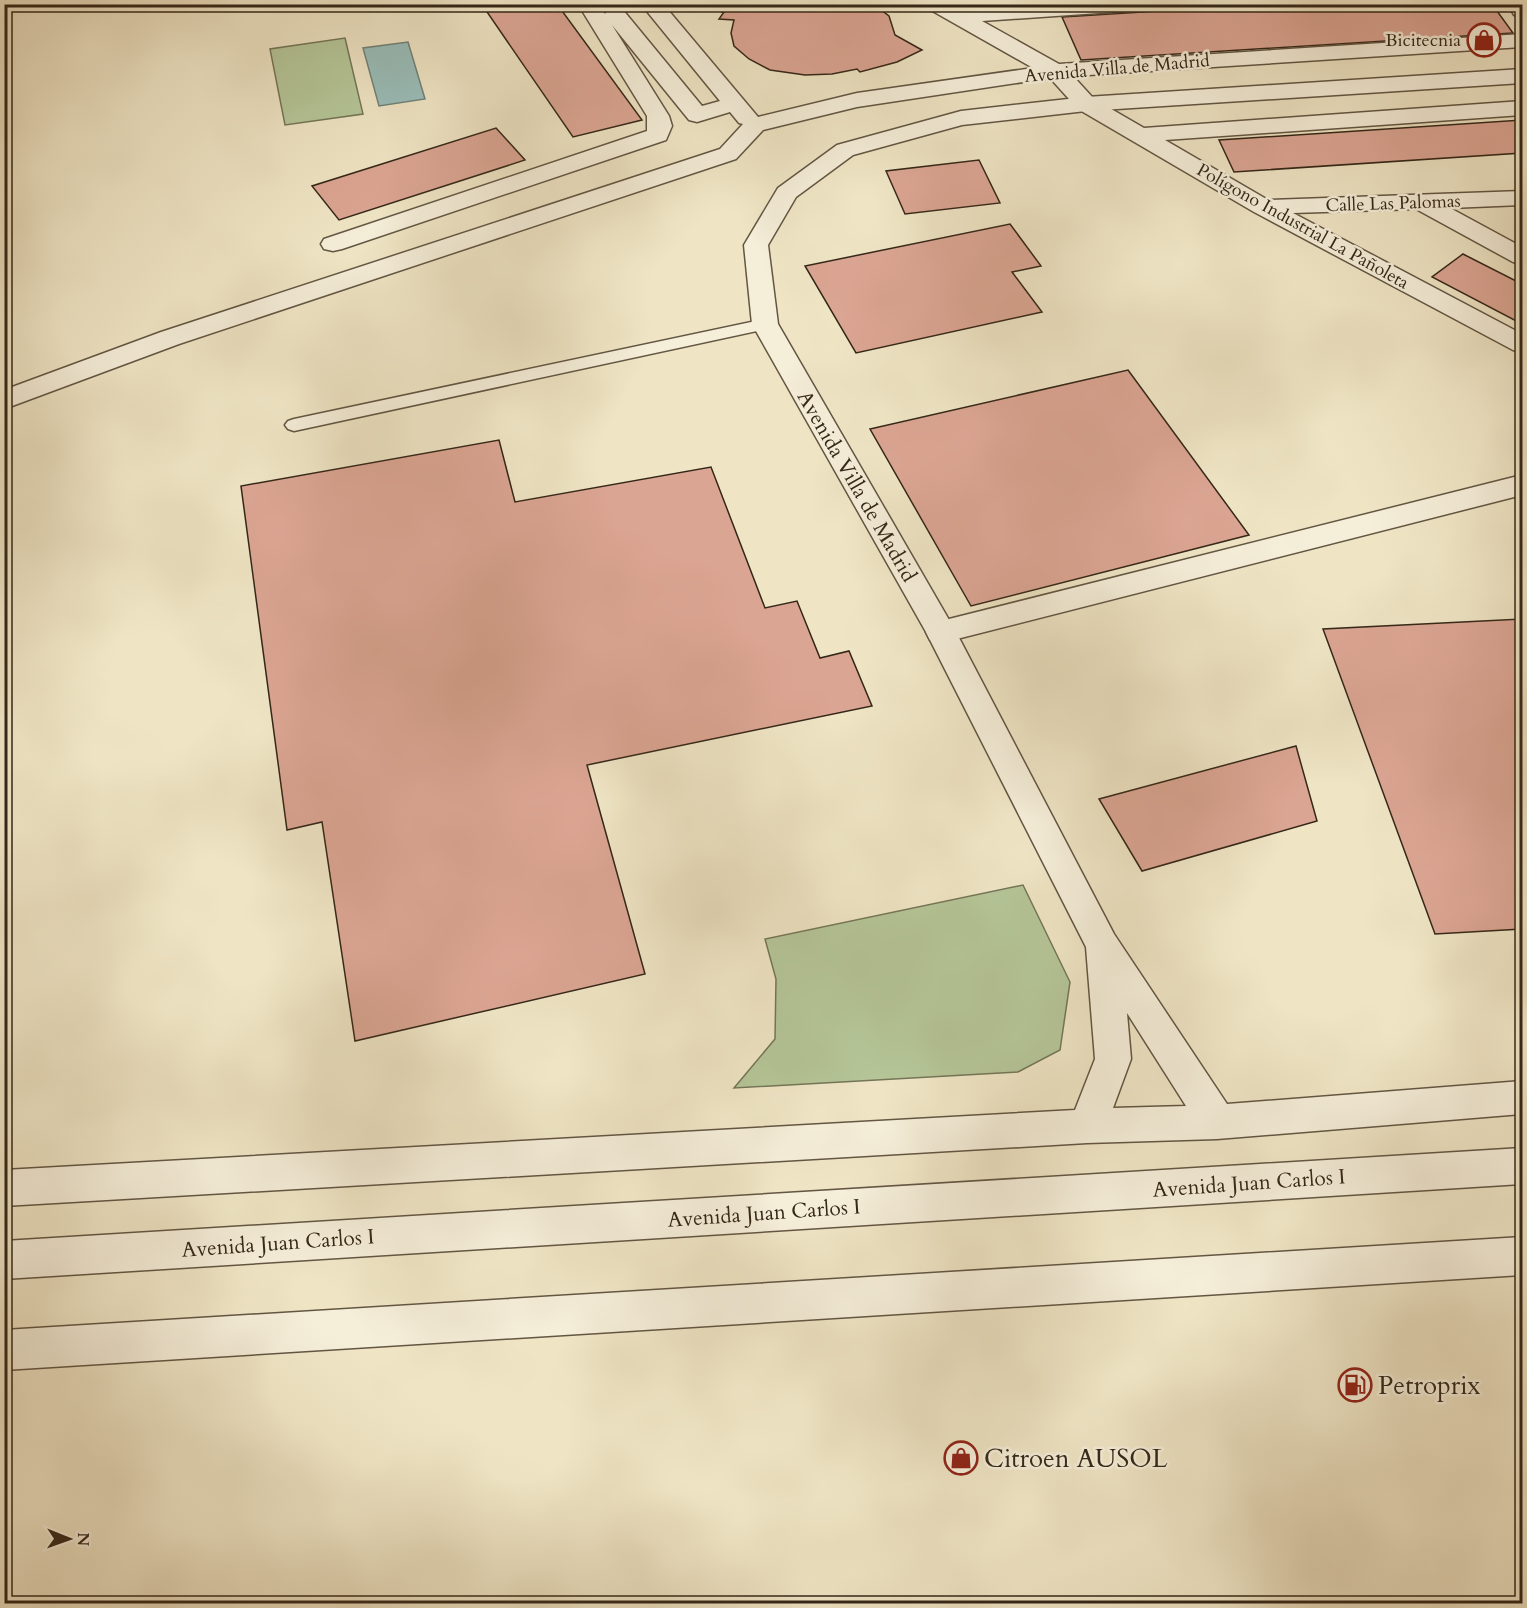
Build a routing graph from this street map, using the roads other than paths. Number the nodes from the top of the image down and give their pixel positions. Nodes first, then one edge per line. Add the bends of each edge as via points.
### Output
1 (588, 4) edge
2 (605, 4) edge
3 (651, 4) edge
4 (937, 4) edge
5 (1142, 4) edge
6 (1518, 4) edge
7 (1522, 10) edge
8 (960, 16) junction
9 (1522, 40) edge
10 (1055, 71) junction
11 (1522, 76) edge
12 (733, 104) junction
13 (1086, 104) junction
14 (1522, 108) edge
15 (755, 125) junction
16 (1142, 135) junction
17 (1522, 198) edge
18 (1420, 202) junction
19 (1263, 207) junction
20 (333, 244) dead end
21 (1522, 257) edge
22 (765, 324) junction
23 (1522, 344) edge
24 (4, 400) edge
25 (294, 425) dead end
26 (1522, 485) edge
27 (941, 632) junction
28 (1102, 944) junction
29 (1522, 1098) edge
30 (1217, 1122) junction
31 (1087, 1126) junction
32 (1522, 1167) edge
33 (4, 1188) edge
34 (1522, 1256) edge
35 (4, 1260) edge
36 (4, 1350) edge

1 - 20 street via 658,116 658,135
2 - 12 street via 697,115
3 - 12 street
4 - 8 street, Polígono Industrial La Pañoleta
5 - 8 street
6 - 7 street
8 - 10 street, Polígono Industrial La Pañoleta
9 - 10 street, Avenida Villa de Madrid
10 - 13 street, Polígono Industrial La Pañoleta
10 - 15 street, Avenida Villa de Madrid via 857,100
11 - 13 street, Avenida Villa de Madrid
12 - 15 street
13 - 16 street, Polígono Industrial La Pañoleta
13 - 22 street, Avenida Villa de Madrid via 961,118 845,150 786,193 756,245
14 - 16 street
15 - 24 street via 728,154 181,334
16 - 19 street, Polígono Industrial La Pañoleta
17 - 18 street, Calle Las Palomas
18 - 19 street, Calle Las Palomas
18 - 21 street
19 - 23 street, Polígono Industrial La Pañoleta
22 - 25 lane
22 - 27 street, Avenida Villa de Madrid
26 - 27 street
27 - 28 street, Avenida Villa de Madrid
28 - 30 street, Avenida Villa de Madrid
28 - 31 street via 1113,1059
29 - 30 street
30 - 31 street
31 - 33 street
32 - 35 street, Avenida Juan Carlos I
34 - 36 street

